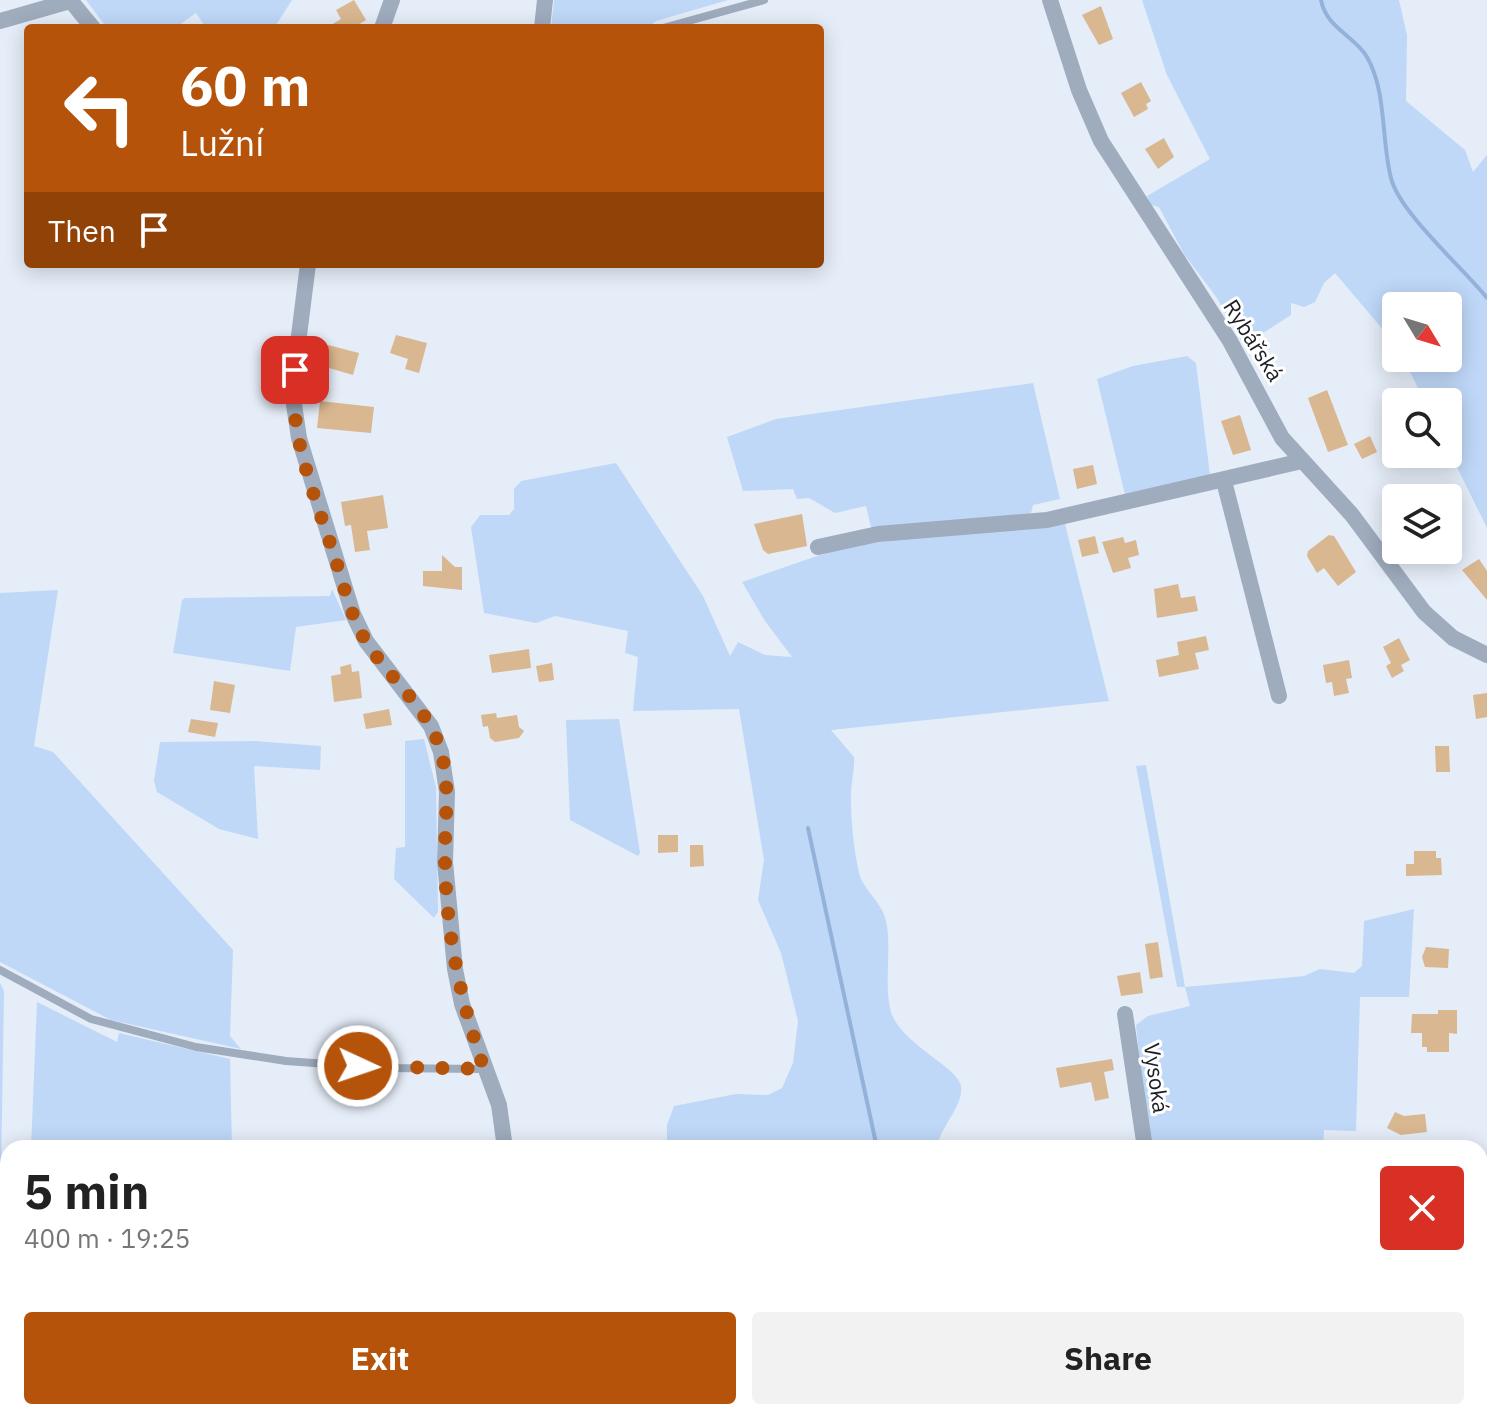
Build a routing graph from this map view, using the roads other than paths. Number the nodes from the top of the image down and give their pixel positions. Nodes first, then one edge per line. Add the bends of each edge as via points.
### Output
1 (70, 0) edge
2 (392, 0) edge
3 (545, 0) edge
4 (764, 0) edge
5 (1050, 0) edge
6 (0, 21) edge
7 (90, 24) edge
8 (383, 24) edge
9 (542, 24) edge
10 (677, 24) edge
11 (307, 268) edge
12 (1302, 461) junction
13 (1224, 481) junction
14 (818, 547) dead end
15 (1487, 655) edge
16 (1279, 696) dead end
17 (0, 970) edge
18 (1125, 1014) dead end
19 (484, 1069) junction
20 (504, 1140) edge
21 (1144, 1140) edge

1 - 6 street
1 - 7 street
2 - 8 street
3 - 9 street
4 - 10 lane
5 - 12 street, Rybářská via 1101,141 1230,341 1282,438
11 - 19 street via 292,391 299,438 353,614 366,641 431,726 441,752 455,969
12 - 13 street
12 - 15 street, Rybářská via 1352,515 1424,612 1453,638
13 - 14 street via 1047,520 878,534
13 - 16 street
17 - 19 lane via 91,1019 196,1047 286,1061
18 - 21 street, Vysoká
19 - 20 street via 499,1105

